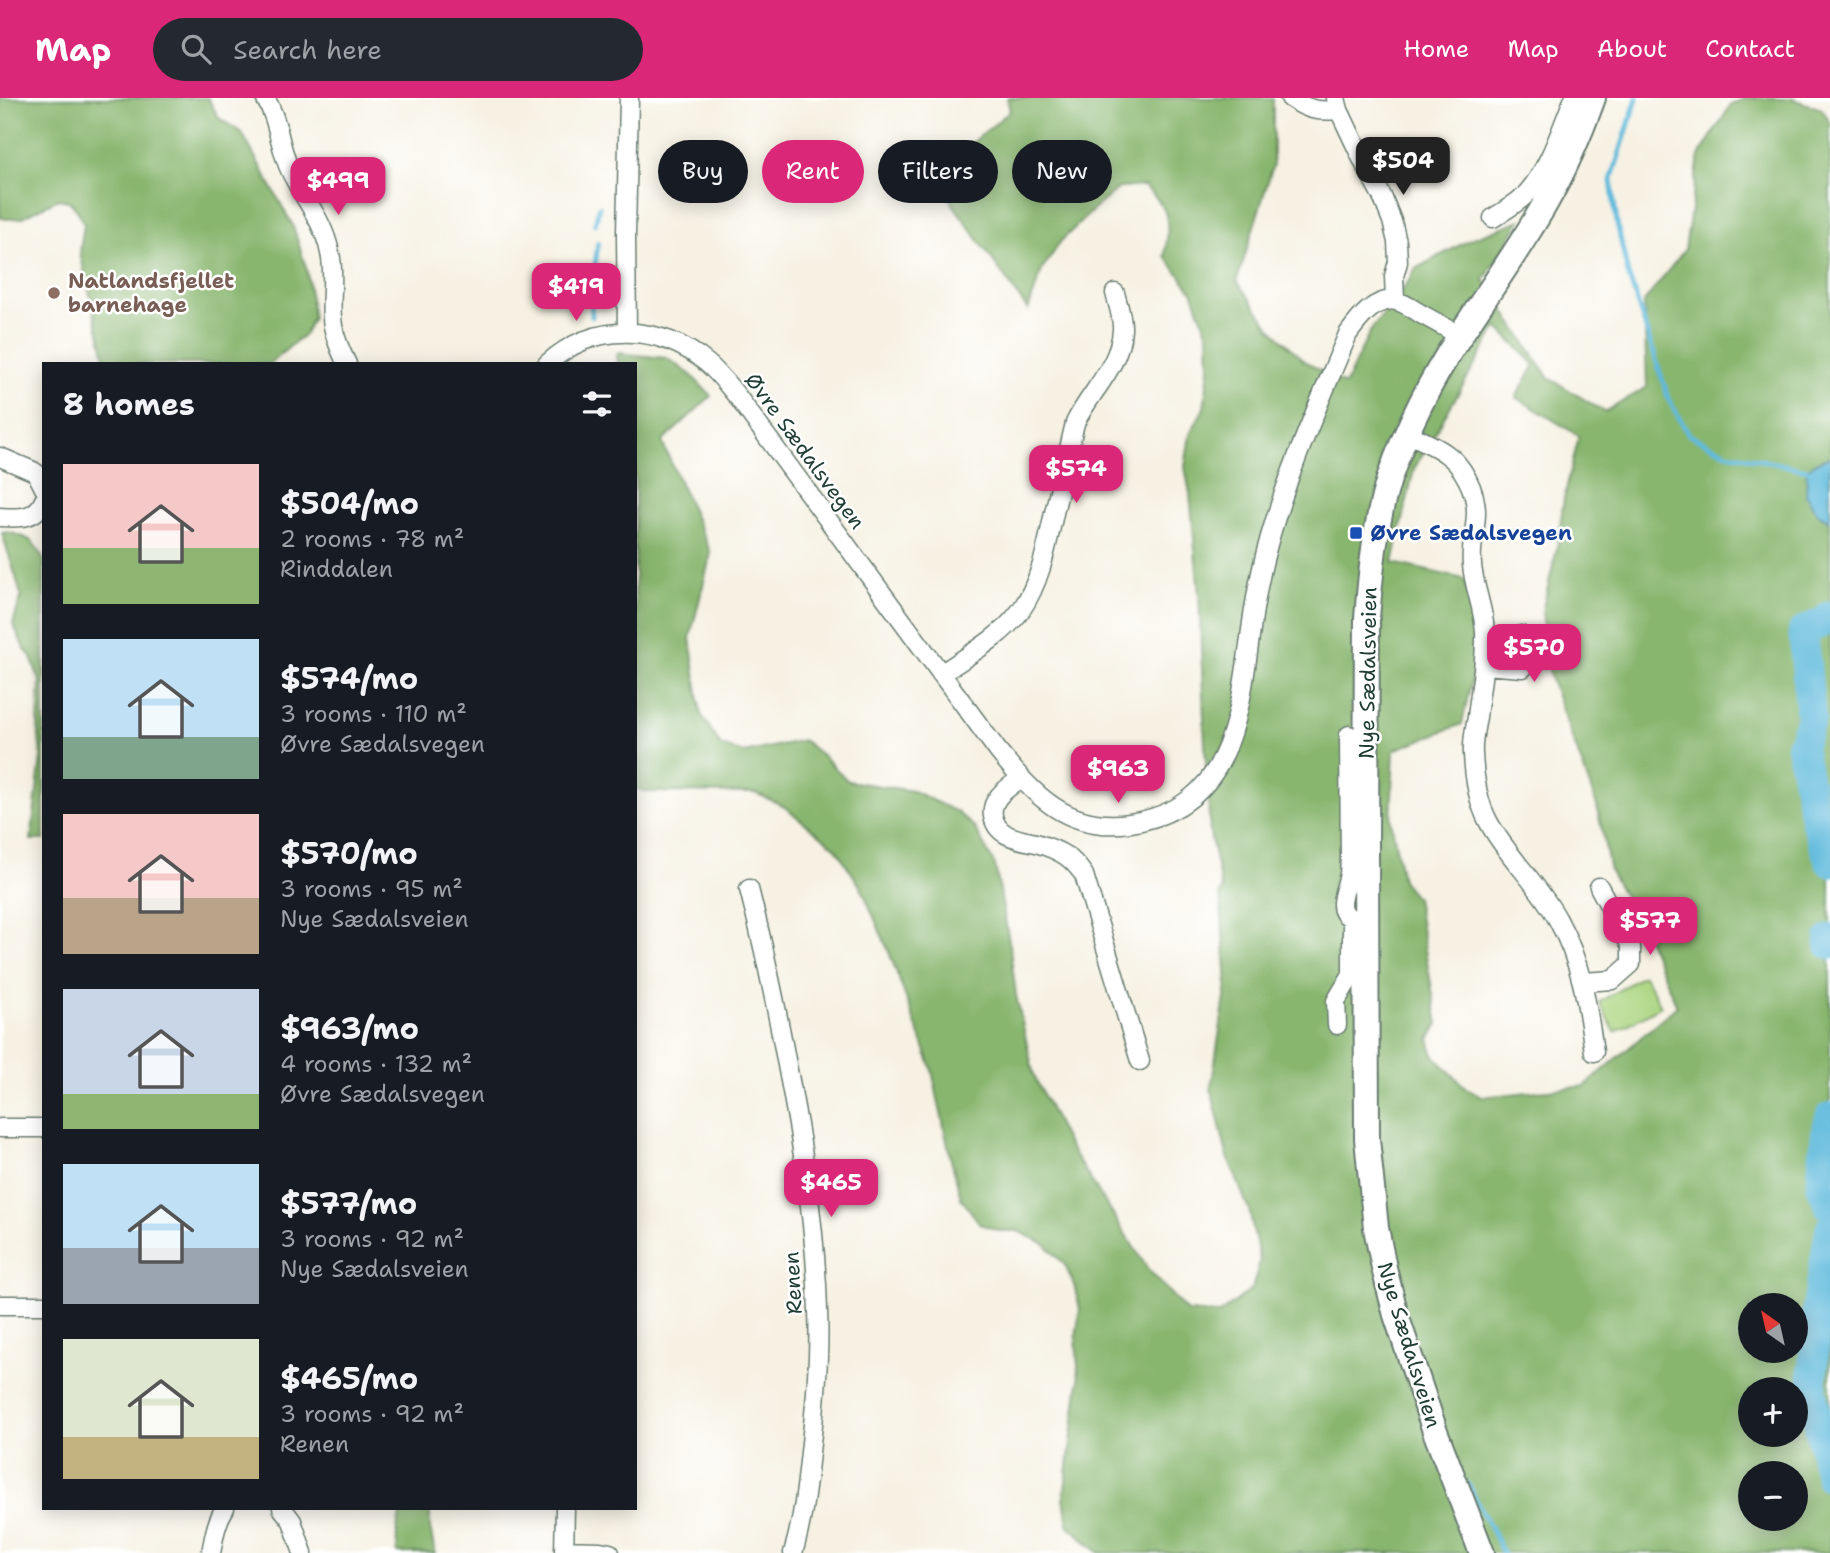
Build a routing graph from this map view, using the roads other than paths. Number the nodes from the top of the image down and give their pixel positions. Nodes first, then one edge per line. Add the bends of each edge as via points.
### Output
1 (265, 98) edge
2 (629, 98) edge
3 (1290, 98) edge
4 (1574, 98) edge
5 (1593, 98) edge
6 (1337, 104) edge
7 (1493, 218) dead end
8 (1115, 293) dead end
9 (1395, 301) junction
10 (626, 332) junction
11 (1460, 336) junction
12 (346, 362) edge
13 (550, 362) edge
14 (1408, 433) junction
15 (0, 457) edge
16 (42, 484) edge
17 (42, 506) edge
18 (0, 517) edge
19 (1521, 635) dead end
20 (1484, 665) junction
21 (941, 674) junction
22 (1349, 735) dead end
23 (1020, 779) junction
24 (1598, 887) dead end
25 (749, 888) dead end
26 (1359, 919) junction
27 (1583, 982) junction
28 (1337, 1025) dead end
29 (1594, 1052) dead end
30 (1140, 1062) dead end
31 (0, 1128) edge
32 (42, 1128) edge
33 (0, 1304) edge
34 (42, 1305) edge
35 (224, 1510) edge
36 (284, 1510) edge
37 (565, 1510) edge
38 (564, 1551) edge
39 (211, 1553) edge
40 (303, 1553) edge
41 (610, 1553) edge
42 (793, 1553) edge
43 (1482, 1553) edge

1 - 12 street via 290,170 329,247 332,320
2 - 10 street
3 - 6 street via 1320,112
4 - 7 street via 1544,169 1528,192
5 - 11 main road, Nye Sædalsveien via 1546,203
6 - 9 street via 1392,221 1398,262
8 - 21 street via 1122,330 1118,349 1075,423 1033,587 1007,626
9 - 11 street
9 - 23 street, Øvre Sædalsvegen via 1370,309 1348,334 1287,482 1262,568 1229,746 1208,782 1158,816 1099,824 1047,804
10 - 13 street, Øvre Sædalsvegen via 577,344
10 - 21 street, Øvre Sædalsvegen via 676,343 722,378
11 - 14 main road, Nye Sædalsveien
14 - 20 street via 1446,453 1474,497 1472,562 1482,607
14 - 26 main road, Nye Sædalsveien via 1390,477 1374,542 1369,598 1366,849
15 - 16 street via 33,471
17 - 18 street via 31,516
19 - 20 street via 1523,668
20 - 27 street via 1473,753 1481,802 1493,830 1557,917
21 - 23 street, Øvre Sædalsvegen
22 - 26 street, Nye Sædalsveien via 1350,860 1342,903 1346,916
23 - 30 street via 995,802 995,821 1007,836 1067,856 1084,875
24 - 27 street via 1631,946 1631,964 1613,980
25 - 42 street, Renen via 797,1115 816,1264 815,1409 805,1501
26 - 28 street, Nye Sædalsveien via 1352,974 1336,1001
26 - 43 main road, Nye Sædalsveien via 1367,1139 1376,1228 1412,1365
27 - 29 street
31 - 32 street
33 - 34 street
35 - 39 street
36 - 40 street via 298,1533
37 - 38 street
38 - 41 street

